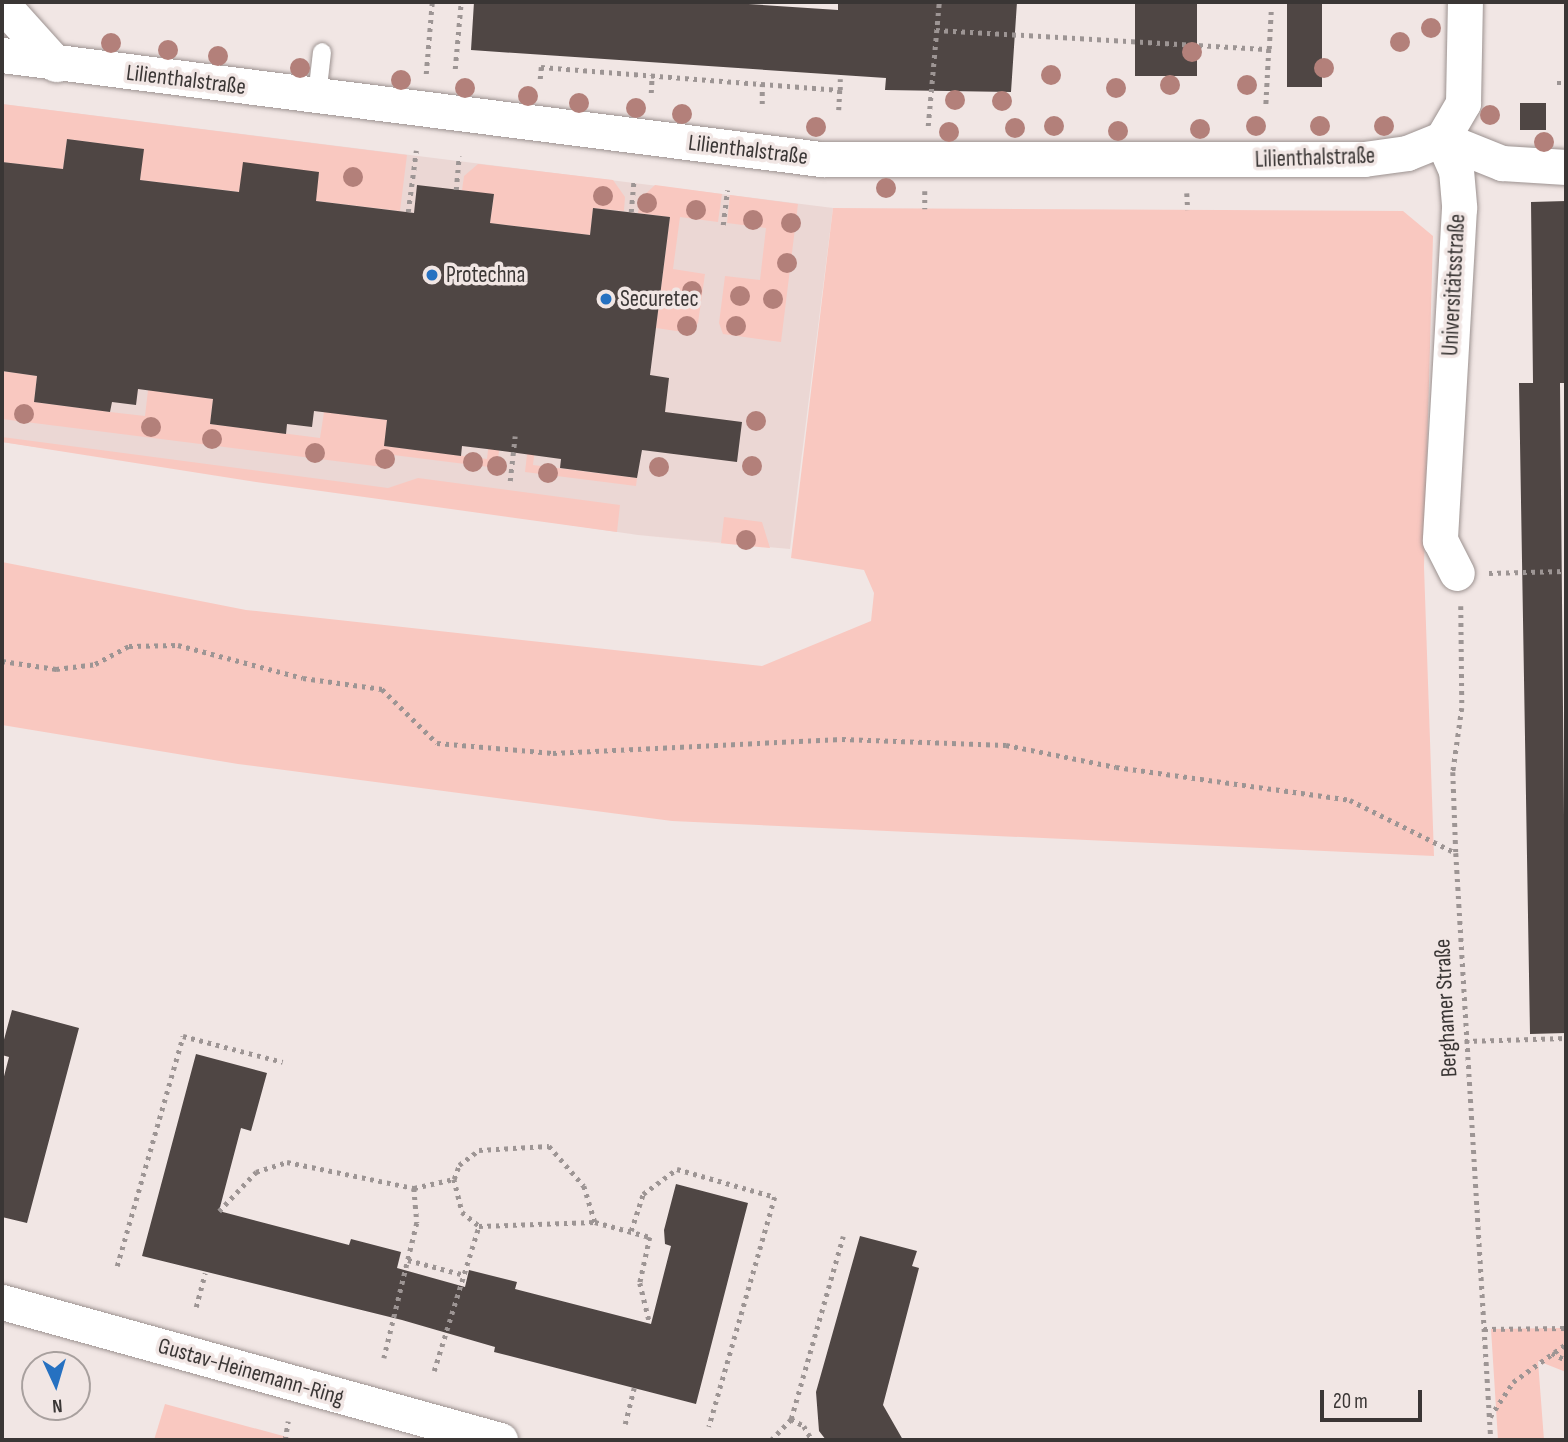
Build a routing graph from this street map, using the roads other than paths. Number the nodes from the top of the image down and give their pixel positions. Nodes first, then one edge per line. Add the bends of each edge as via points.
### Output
1 (1465, 2) edge
2 (2, 4) edge
3 (322, 52) dead end
4 (2, 55) edge
5 (56, 64) junction
6 (317, 96) junction
7 (1442, 139) junction
8 (1566, 167) edge
9 (1471, 573) road end
10 (2, 1302) edge
11 (500, 1440) edge

1 - 7 street via 1464,103
2 - 5 street
3 - 6 lane
4 - 5 street, Lilienthalstraße
5 - 6 street, Lilienthalstraße
6 - 7 street, Lilienthalstraße via 821,159 1364,159 1407,153
7 - 8 street via 1502,163
7 - 9 street, Universitätsstraße via 1456,170 1459,208 1440,540
10 - 11 street, Gustav-Heinemann-Ring

